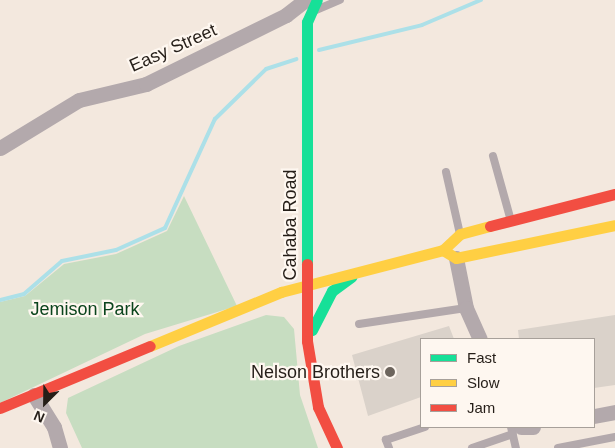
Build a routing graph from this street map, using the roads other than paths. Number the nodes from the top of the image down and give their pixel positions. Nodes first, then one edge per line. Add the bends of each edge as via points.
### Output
1 (318, 0) edge
2 (340, 0) edge
3 (309, 6) edge
4 (0, 148) edge
5 (493, 156) dead end
6 (446, 172) dead end
7 (615, 194) edge
8 (511, 221) junction
9 (615, 225) edge
10 (460, 234) junction
11 (449, 254) junction
12 (359, 272) junction
13 (307, 286) junction
14 (466, 308) junction
15 (358, 324) dead end
16 (480, 338) edge
17 (307, 341) junction
18 (34, 395) junction
19 (0, 408) edge
20 (615, 412) edge
21 (595, 416) edge
22 (421, 428) edge
23 (515, 429) edge
24 (615, 437) edge
25 (60, 448) edge
26 (337, 448) edge
27 (389, 448) edge
28 (472, 448) edge
29 (516, 448) edge
30 (558, 448) edge

1 - 3 main road, Cahaba Road
2 - 3 lane
3 - 4 street, Easy Street via 146,84 79,100
3 - 13 main road, Cahaba Road
5 - 8 lane
6 - 10 lane
7 - 8 main road
8 - 10 main road
9 - 11 main road
10 - 11 main road
11 - 12 main road
11 - 14 street
12 - 13 main road
12 - 17 main road via 332,291
13 - 17 main road, Cahaba Road
13 - 18 main road via 282,292
14 - 15 lane
14 - 16 street
17 - 26 main road, Cahaba Road via 318,407
18 - 19 main road
18 - 25 street via 54,427
20 - 21 street
22 - 27 lane via 386,440
23 - 28 lane
23 - 29 lane
24 - 30 lane

